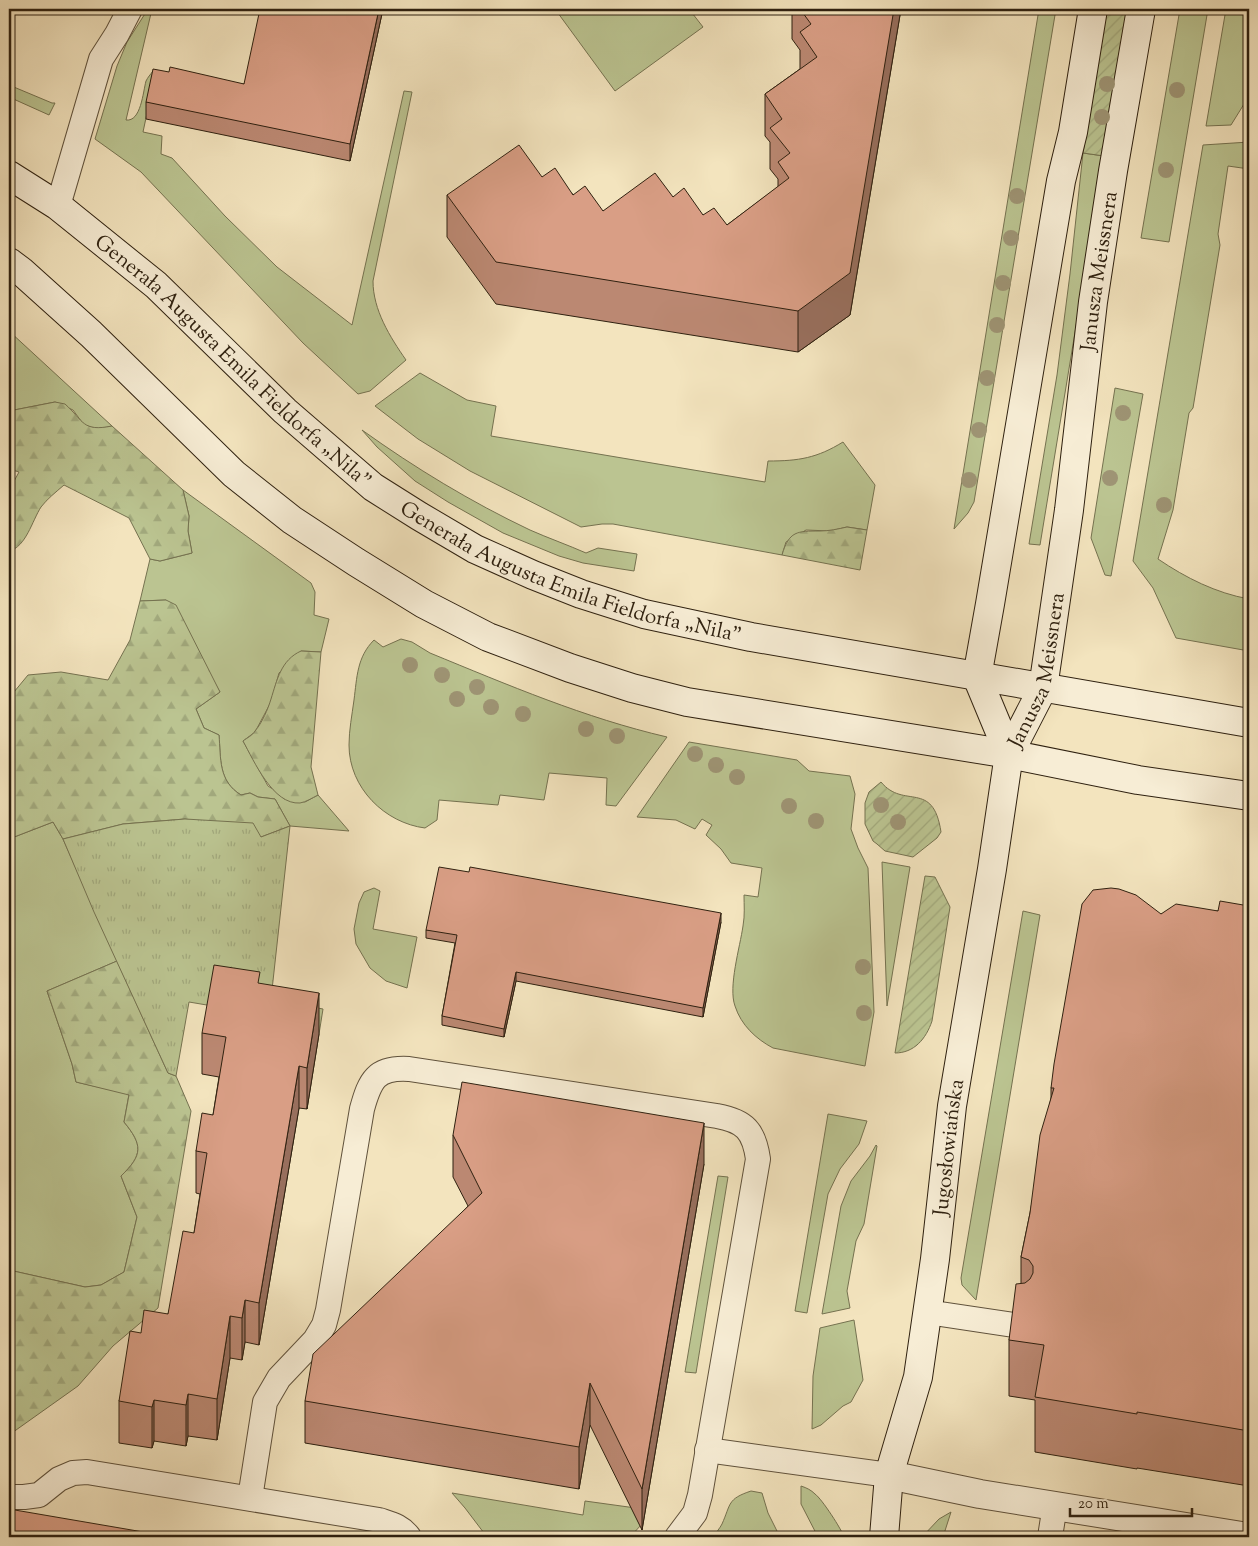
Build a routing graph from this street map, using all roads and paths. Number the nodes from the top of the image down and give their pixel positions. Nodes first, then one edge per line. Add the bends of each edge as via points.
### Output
1 (130, 9) edge
2 (1093, 9) edge
3 (1141, 9) edge
4 (9, 175) edge
5 (58, 206) junction
6 (9, 262) edge
7 (976, 677) junction
8 (1043, 688) junction
9 (1249, 723) edge
10 (1009, 754) junction
11 (1249, 796) edge
12 (927, 1312) junction
13 (1020, 1326) edge
14 (707, 1450) junction
15 (889, 1475) junction
16 (9, 1497) edge
17 (250, 1498) junction
18 (1055, 1505) junction
19 (409, 1537) edge
20 (677, 1537) edge
21 (884, 1537) edge
22 (1050, 1537) edge
23 (1248, 1537) edge

1 - 5 lane via 101,59
2 - 7 street
3 - 8 street, Janusza Meissnera via 1093,302 1069,510
4 - 5 street, Generała Augusta Emila Fieldorfa „Nila”
5 - 7 street, Generała Augusta Emila Fieldorfa „Nila” via 156,285 285,411 374,487 475,548 573,591 644,614
6 - 10 street via 91,334 234,474 292,520 424,604 488,636 570,668 687,702
7 - 8 street, Generała Augusta Emila Fieldorfa „Nila”
7 - 10 street, Janusza Meissnera
8 - 9 street, Generała Augusta Emila Fieldorfa „Nila”
8 - 10 street, Janusza Meissnera
10 - 11 street via 1138,780
10 - 12 street, Jugosłowiańska via 952,1106
12 - 13 lane
12 - 15 street, Jugosłowiańska via 918,1377
14 - 15 lane
14 - 17 lane via 758,1159 752,1134 730,1119 717,1116 399,1068 381,1073 368,1087 324,1325 315,1340 279,1378 265,1402
14 - 20 lane via 695,1513
15 - 18 street via 980,1494
15 - 21 street, Jugosłowiańska
16 - 17 lane via 39,1495 59,1478 86,1472
17 - 19 lane via 379,1520 403,1530
18 - 22 lane
18 - 23 street

